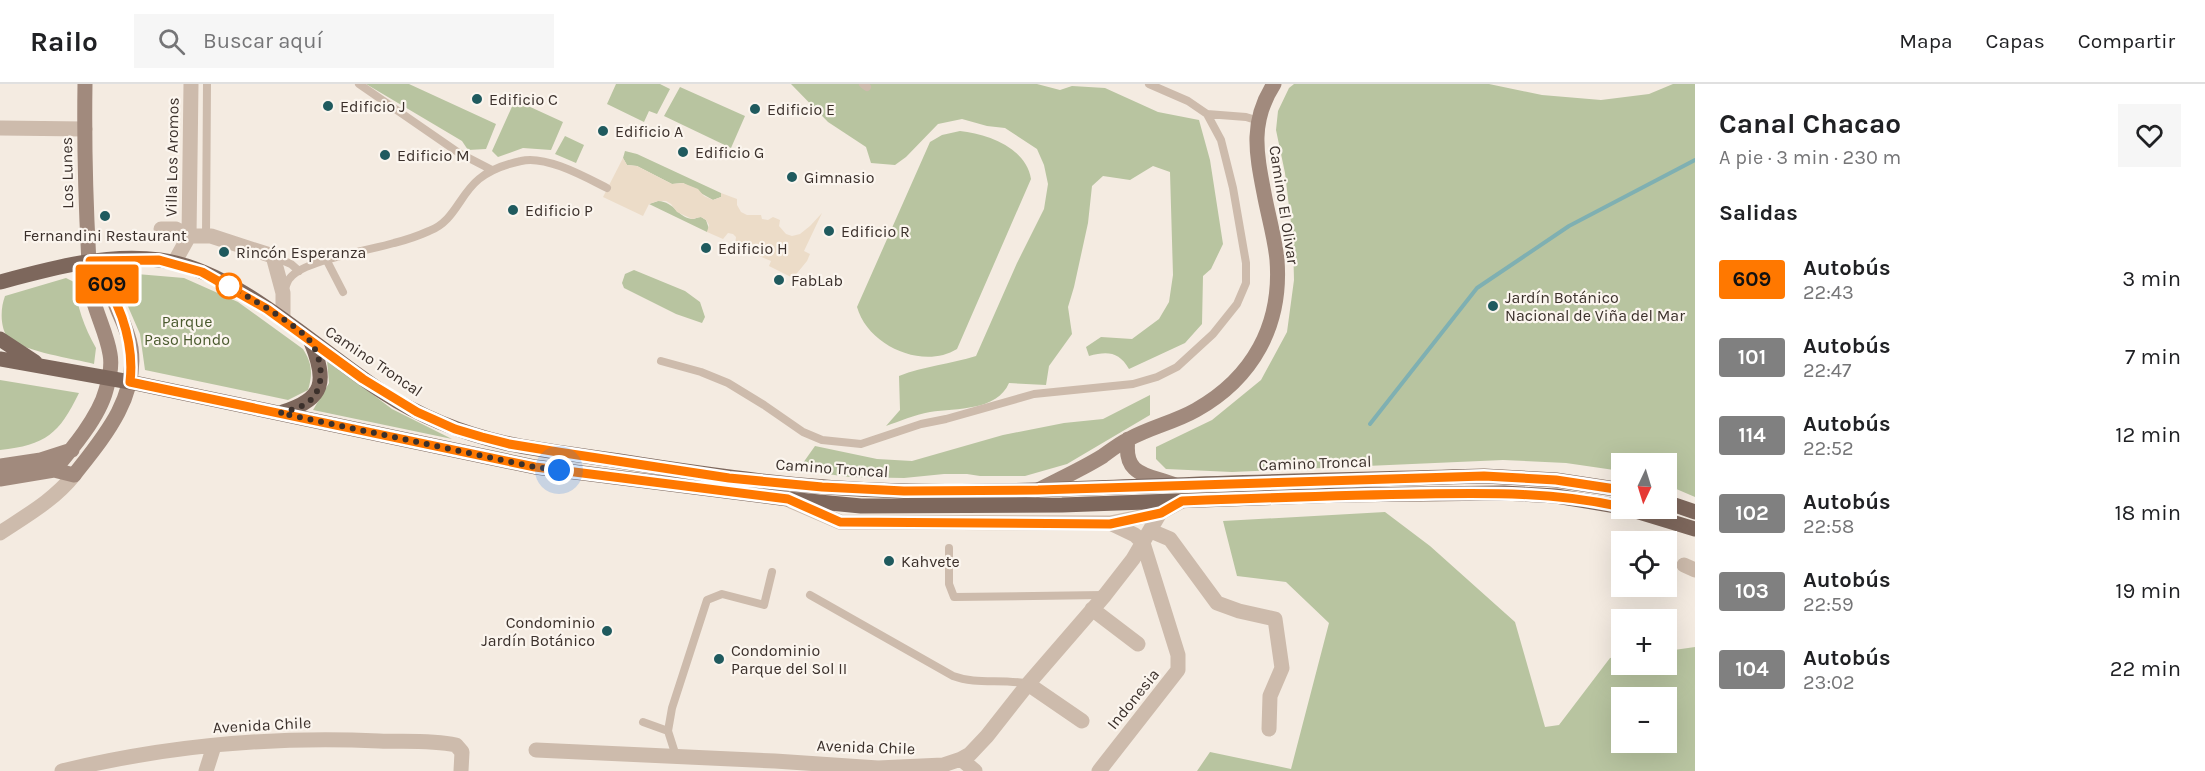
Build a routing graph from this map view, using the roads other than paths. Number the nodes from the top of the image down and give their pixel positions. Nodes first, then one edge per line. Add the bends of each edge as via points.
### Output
1 (86, 84) edge
2 (191, 84) edge
3 (207, 84) edge
4 (359, 84) edge
5 (1149, 84) edge
6 (1274, 84) edge
7 (1208, 114) junction
8 (1259, 121) junction
9 (0, 128) edge
10 (85, 129) junction
11 (492, 170) junction
12 (607, 188) dead end
13 (160, 229) dead end
14 (189, 236) junction
15 (206, 236) junction
16 (273, 256) junction
17 (90, 261) junction
18 (327, 261) junction
19 (174, 263) junction
20 (299, 271) junction
21 (16, 278) junction
22 (0, 282) edge
23 (343, 292) dead end
24 (283, 293) junction
25 (0, 294) edge
26 (283, 320) junction
27 (0, 339) edge
28 (310, 340) junction
29 (0, 359) edge
30 (661, 361) dead end
31 (44, 367) junction
32 (108, 378) junction
33 (130, 382) junction
34 (280, 413) junction
35 (1128, 439) junction
36 (71, 450) junction
37 (93, 451) junction
38 (0, 466) edge
39 (54, 470) junction
40 (74, 475) junction
41 (0, 479) edge
42 (1175, 485) junction
43 (1611, 488) edge
44 (1038, 490) junction
45 (788, 499) junction
46 (50, 500) junction
47 (1182, 501) junction
48 (1611, 506) edge
49 (1677, 506) edge
50 (1695, 512) edge
51 (1161, 513) junction
52 (1664, 519) edge
53 (1110, 524) junction
54 (1695, 529) edge
55 (0, 533) edge
56 (1147, 537) junction
57 (950, 548) dead end
58 (772, 572) dead end
59 (810, 595) dead end
60 (1105, 595) junction
61 (1092, 609) junction
62 (1138, 644) dead end
63 (1028, 684) junction
64 (1082, 721) dead end
65 (643, 722) dead end
66 (1269, 729) dead end
67 (668, 731) junction
68 (214, 746) junction
69 (536, 750) dead end
70 (961, 759) junction
71 (675, 764) edge
72 (100, 766) edge
73 (775, 766) edge
74 (878, 770) edge
75 (62, 771) edge
76 (206, 771) edge
77 (461, 771) edge
78 (975, 771) edge
79 (1099, 771) edge

1 - 10 street, Los Lunes
2 - 14 street, Villa Los Aromos
3 - 15 lane
4 - 11 lane via 459,153
5 - 7 lane
6 - 8 street, Camino El Olivar via 1264,99
7 - 8 lane
7 - 30 lane via 1221,140 1233,188 1246,283 1237,304 1213,334 1176,367 1157,377 1133,384 1034,394 861,444 822,440 803,432 728,383
8 - 35 street, Camino El Olivar via 1255,147 1276,260 1271,323 1262,346 1218,396 1194,411
9 - 10 street
10 - 17 street, Los Lunes
11 - 12 lane via 531,159
11 - 18 lane via 478,179 441,225 394,243
13 - 14 street, Villa Los Aromos via 176,229
14 - 15 street
14 - 19 street
15 - 16 street
16 - 20 lane
16 - 24 street
17 - 19 main road, Camino Troncal via 138,259
17 - 21 main road, Camino Troncal
17 - 32 street, Los Lunes via 93,300 110,354
17 - 33 street, Los Lunes via 105,278 129,337
18 - 20 lane
18 - 23 lane
19 - 26 main road, Camino Troncal via 230,286
20 - 24 lane via 290,278
21 - 22 main road, Camino Troncal
21 - 25 main road
24 - 26 street
26 - 28 main road, Camino Troncal
27 - 31 main road
28 - 34 main road via 320,363 319,386 302,406
28 - 44 main road, Camino Troncal via 406,406 455,429 509,444 729,478 822,487
29 - 31 main road, Camino Troncal
31 - 32 main road, Camino Troncal
32 - 33 main road, Camino Troncal
32 - 36 street, Los Lunes via 99,408
33 - 34 main road, Camino Troncal
33 - 37 street, Los Lunes via 124,403
34 - 45 main road, Camino Troncal via 535,467
35 - 42 street via 1126,455 1131,465
35 - 44 street, Camino El Olivar
36 - 37 street
36 - 38 street via 41,460
36 - 39 street, Los Lunes
37 - 40 street, Los Lunes
39 - 40 street
39 - 41 street
39 - 46 street
40 - 46 street
42 - 43 main road, Camino Troncal via 1484,476
42 - 44 main road, Camino Troncal
45 - 47 main road, Camino Troncal via 861,506
45 - 53 street, Camino Troncal via 840,522
46 - 55 street
47 - 48 main road, Camino Troncal via 1504,493 1556,496
47 - 51 street
49 - 50 main road
51 - 53 street, Camino Troncal
51 - 56 street, Avenida Chile
52 - 54 main road, Camino Troncal
53 - 56 street, Camino Troncal
56 - 60 street, Avenida Chile
56 - 66 street, Camino Troncal via 1170,539 1217,603 1275,619 1282,668 1270,696
56 - 79 street, Indonesia via 1178,655 1178,670
57 - 60 lane via 949,584 954,597
58 - 67 lane via 764,605 722,594 707,600
59 - 63 lane via 953,676
60 - 61 street, Avenida Chile
61 - 62 street
61 - 63 street, Avenida Chile
63 - 64 street
63 - 70 street, Avenida Chile via 987,736
65 - 67 lane
67 - 71 lane
68 - 72 street, Avenida Chile
68 - 76 street
68 - 77 street, Avenida Chile via 281,740 447,743 462,752
69 - 71 street, Avenida Chile
70 - 74 street, Avenida Chile via 943,765
70 - 78 street
71 - 73 street, Avenida Chile
72 - 75 street, Avenida Chile
73 - 74 street, Avenida Chile

